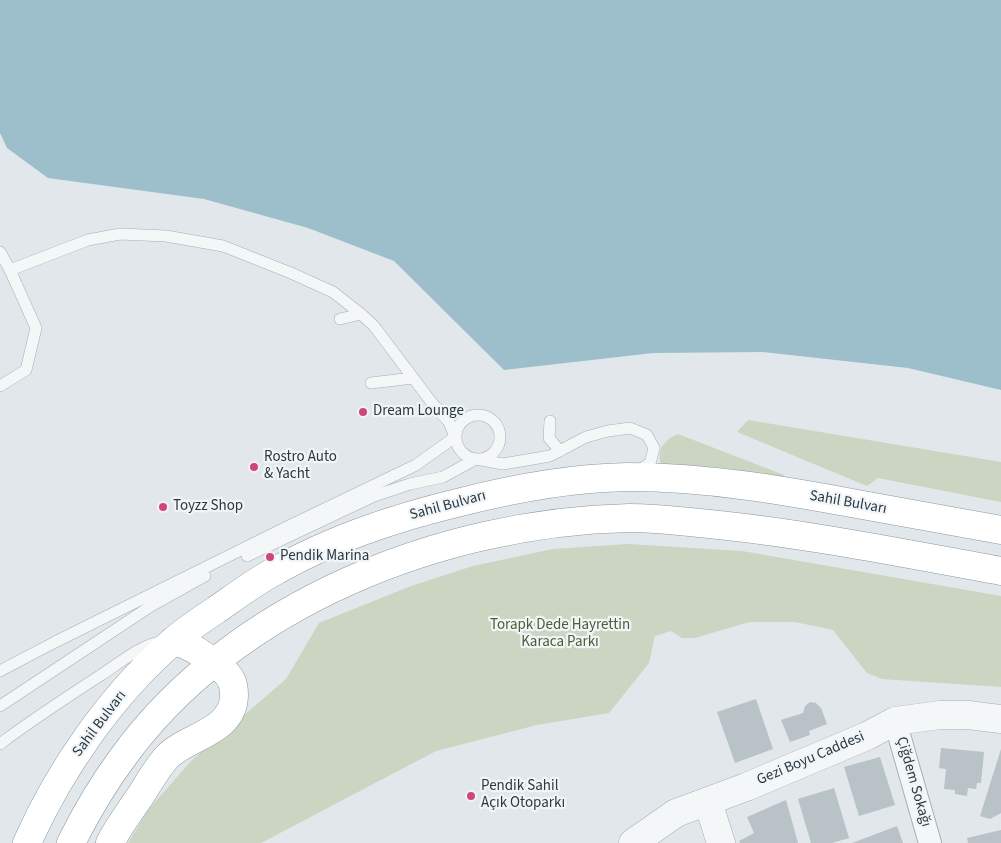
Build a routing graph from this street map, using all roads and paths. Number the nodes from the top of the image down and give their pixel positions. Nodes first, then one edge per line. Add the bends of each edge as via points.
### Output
1 (0, 252) edge
2 (10, 270) junction
3 (361, 314) junction
4 (340, 319) dead end
5 (413, 378) junction
6 (371, 383) dead end
7 (0, 386) edge
8 (550, 421) dead end
9 (455, 437) junction
10 (560, 451) junction
11 (476, 460) junction
12 (629, 477) junction
13 (1001, 530) edge
14 (1001, 571) edge
15 (173, 641) junction
16 (213, 663) junction
17 (0, 671) edge
18 (0, 706) edge
19 (1001, 719) edge
20 (895, 721) junction
21 (0, 744) edge
22 (708, 802) junction
23 (27, 843) edge
24 (71, 843) edge
25 (110, 843) edge
26 (633, 843) edge
27 (721, 843) edge
28 (930, 843) edge

1 - 2 lane
2 - 3 lane via 88,240 120,234 166,236 223,246 291,273 333,292
2 - 7 lane via 36,328 26,370
3 - 4 lane
3 - 5 lane via 374,326
5 - 6 lane
5 - 9 lane via 449,422
8 - 10 lane via 550,438
9 - 11 lane via 461,452
9 - 11 lane via 458,426 469,416 483,415 494,421 500,435 498,446 488,457
9 - 17 lane via 416,466 287,526
10 - 11 lane via 550,456 503,464
10 - 12 lane via 586,437 630,428 647,435 654,448 650,463
11 - 18 lane via 442,477 374,496 202,578 151,606
12 - 13 highway, Sahil Bulvarı via 740,485
12 - 15 highway, Sahil Bulvarı via 531,486 382,524 278,569
14 - 16 highway via 763,530 631,518 574,521 522,529 411,556 329,589 299,605
15 - 16 highway via 195,649
15 - 21 lane via 154,643 131,655
15 - 23 highway, Sahil Bulvarı via 104,715 52,793
16 - 24 highway via 170,702 123,756
16 - 25 highway via 231,678 234,699 230,710 214,729 187,742 167,757
19 - 20 street, Gezi Boyu Caddesi via 940,715
20 - 22 street, Gezi Boyu Caddesi via 867,736
20 - 28 street, Çiğdem Sokağı
22 - 26 street, Gezi Boyu Caddesi via 676,813
22 - 27 street

